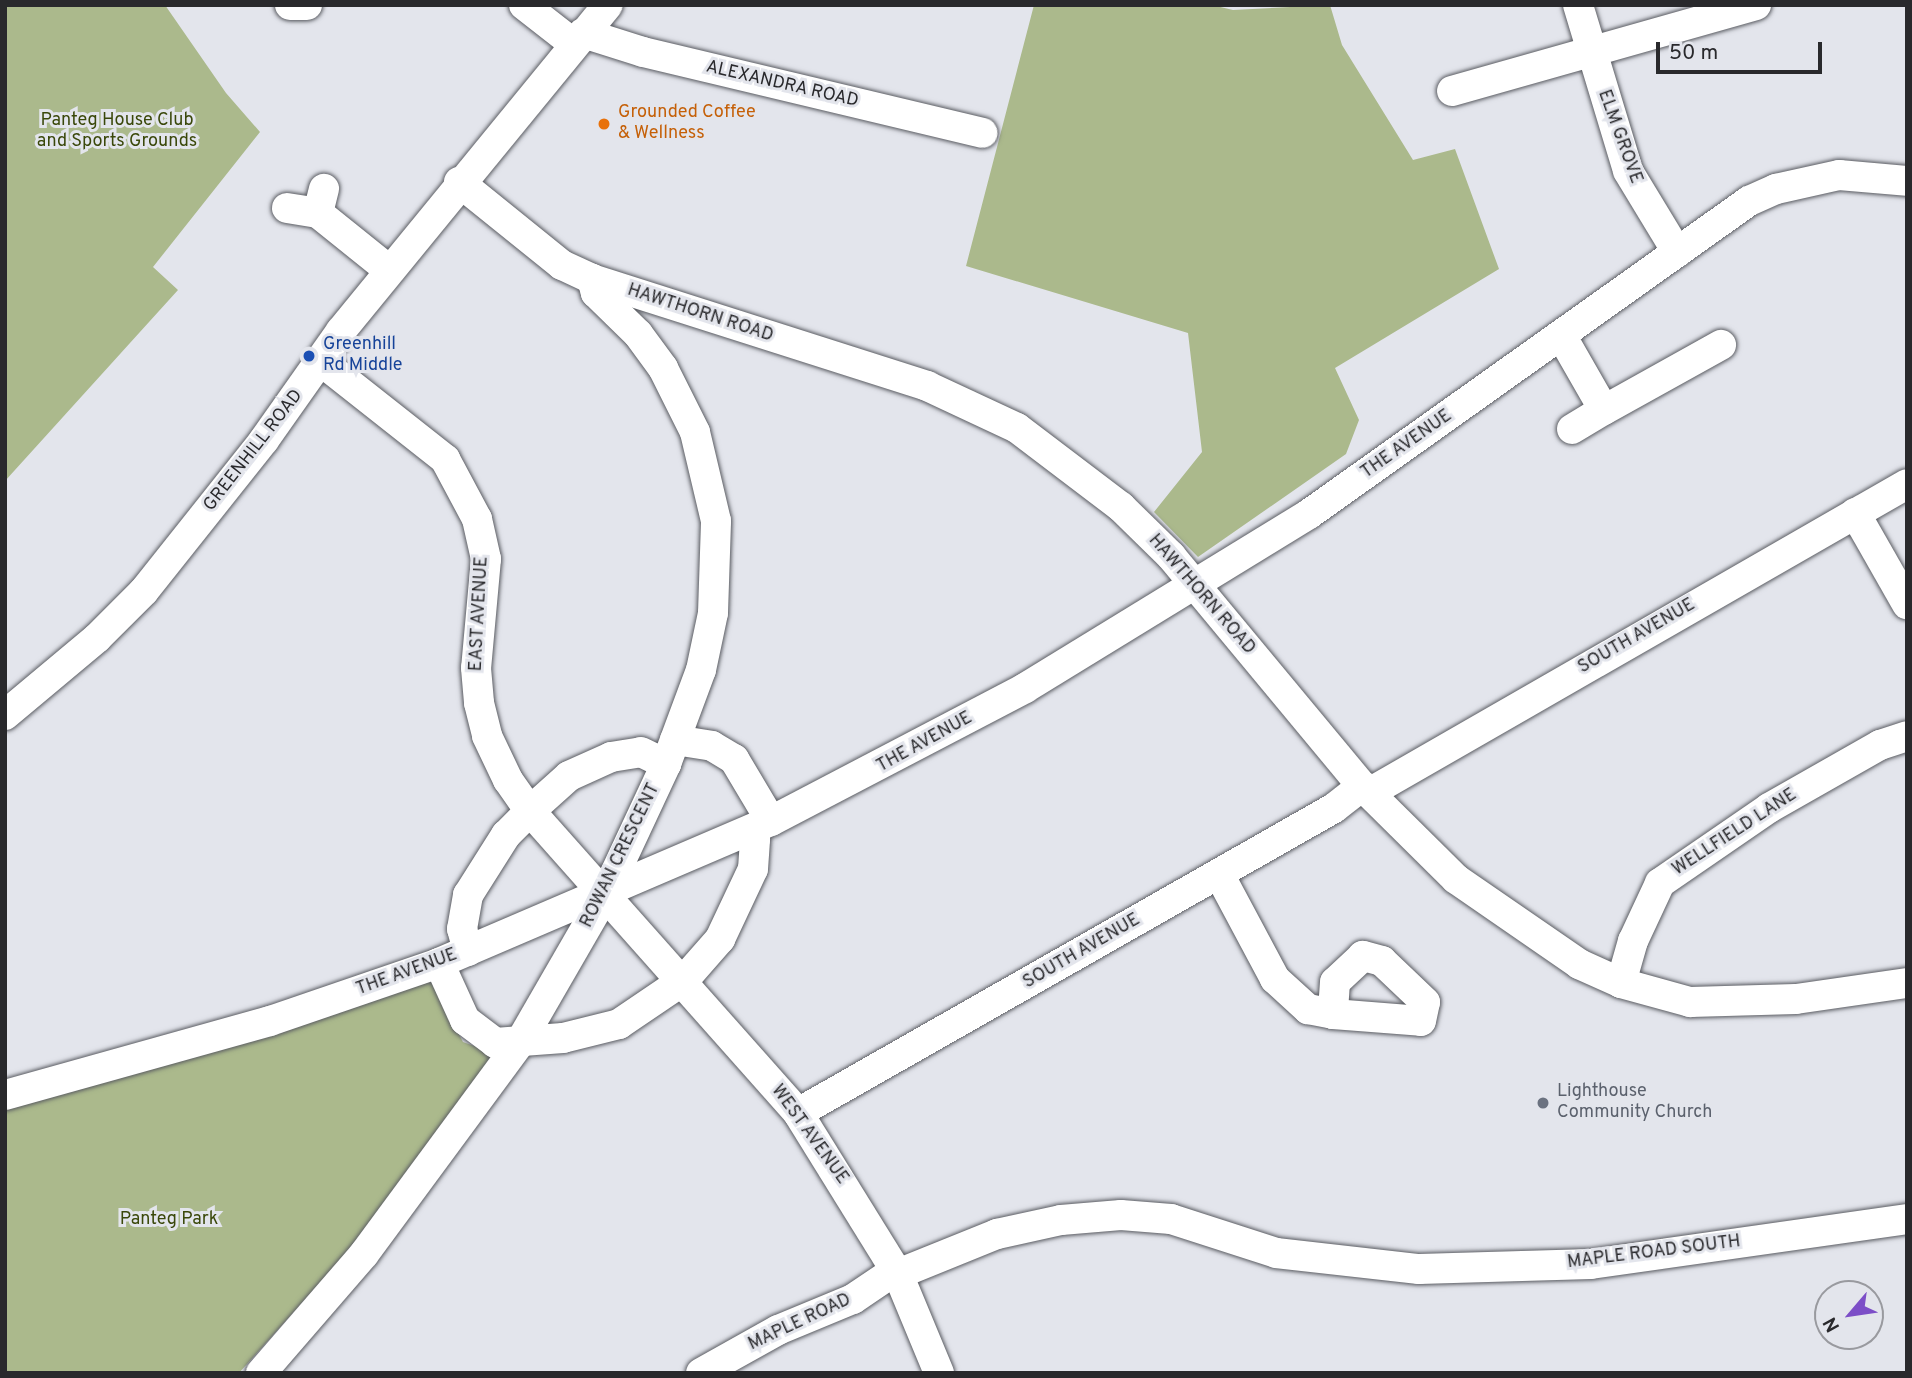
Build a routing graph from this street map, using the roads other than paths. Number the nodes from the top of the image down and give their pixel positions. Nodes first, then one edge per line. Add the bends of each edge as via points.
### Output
1 (290, 5) edge
2 (307, 5) edge
3 (524, 5) edge
4 (608, 5) edge
5 (1577, 5) edge
6 (1756, 5) edge
7 (578, 38) junction
8 (1591, 53) junction
9 (1452, 91) dead end
10 (982, 133) dead end
11 (459, 181) junction
12 (1907, 181) edge
13 (288, 208) dead end
14 (1677, 252) junction
15 (389, 270) junction
16 (592, 279) junction
17 (1560, 335) junction
18 (1721, 345) dead end
19 (321, 362) junction
20 (1604, 410) junction
21 (1572, 429) dead end
22 (1907, 484) edge
23 (1855, 513) junction
24 (1192, 584) junction
25 (1907, 604) edge
26 (5, 715) edge
27 (1907, 736) edge
28 (671, 752) junction
29 (1366, 790) junction
30 (530, 811) junction
31 (761, 826) junction
32 (1219, 874) junction
33 (605, 895) junction
34 (468, 951) junction
35 (439, 963) junction
36 (684, 980) junction
37 (1907, 983) edge
38 (1621, 984) junction
39 (1333, 1014) junction
40 (519, 1044) junction
41 (5, 1096) edge
42 (798, 1113) junction
43 (1907, 1219) edge
44 (897, 1272) junction
45 (261, 1373) edge
46 (701, 1373) edge
47 (939, 1373) edge

1 - 2 street
3 - 7 street
4 - 7 street, GREENHILL ROAD
5 - 8 street, ELM GROVE
6 - 8 street
7 - 10 street, ALEXANDRA ROAD
7 - 11 street, GREENHILL ROAD
8 - 9 street
8 - 14 street, ELM GROVE via 1628,171
11 - 15 street, GREENHILL ROAD
11 - 16 street, HAWTHORN ROAD via 562,265
12 - 14 street, THE AVENUE via 1839,174 1788,185 1749,201
13 - 15 street via 321,201
14 - 17 street, THE AVENUE
15 - 19 street, GREENHILL ROAD
16 - 24 street, HAWTHORN ROAD via 927,386 1017,428 1121,507
16 - 28 street, ROWAN CRESCENT via 596,293 638,334 682,401 695,432 716,521 713,612 701,670
17 - 20 street
17 - 24 street, THE AVENUE via 1309,514
18 - 20 street
19 - 26 street, GREENHILL ROAD via 144,591
19 - 30 street, EAST AVENUE via 415,431 445,459 461,483 477,519 486,559 476,668 478,704 508,780
20 - 21 street
22 - 23 street, SOUTH AVENUE
23 - 25 street
23 - 29 street, SOUTH AVENUE
24 - 29 street, HAWTHORN ROAD
24 - 31 street, THE AVENUE via 1013,695
27 - 38 street, WELLFIELD LANE via 1880,745 1769,808 1660,883 1633,941
28 - 30 street via 611,757 569,776
28 - 31 street via 712,746 734,760
28 - 33 street, ROWAN CRESCENT
29 - 32 street, SOUTH AVENUE
29 - 38 street, HAWTHORN ROAD via 1455,879 1579,964
30 - 33 street, EAST AVENUE
30 - 34 street via 506,835 468,895 462,929
31 - 33 street, THE AVENUE
31 - 36 street via 755,839 753,869 737,909 701,964
32 - 39 street via 1275,979 1308,1009
32 - 42 street, SOUTH AVENUE
33 - 34 street, THE AVENUE
33 - 36 street, WEST AVENUE
33 - 40 street, ROWAN CRESCENT
34 - 35 street, THE AVENUE
35 - 40 street via 465,1020 495,1043
35 - 41 street, THE AVENUE via 270,1021
36 - 40 street via 619,1024
36 - 42 street, WEST AVENUE
37 - 38 street, HAWTHORN ROAD via 1740,1002 1690,1002
39 - 39 street via 1335,982 1363,956 1382,961 1425,1002 1421,1021
40 - 45 street, ROWAN CRESCENT via 364,1254
42 - 44 street, WEST AVENUE
43 - 44 street, MAPLE ROAD SOUTH via 1591,1264 1419,1269 1276,1253 1171,1219 1121,1214 1061,1220 997,1234
44 - 46 street, MAPLE ROAD via 853,1299 778,1330
44 - 47 street, WEST AVENUE

